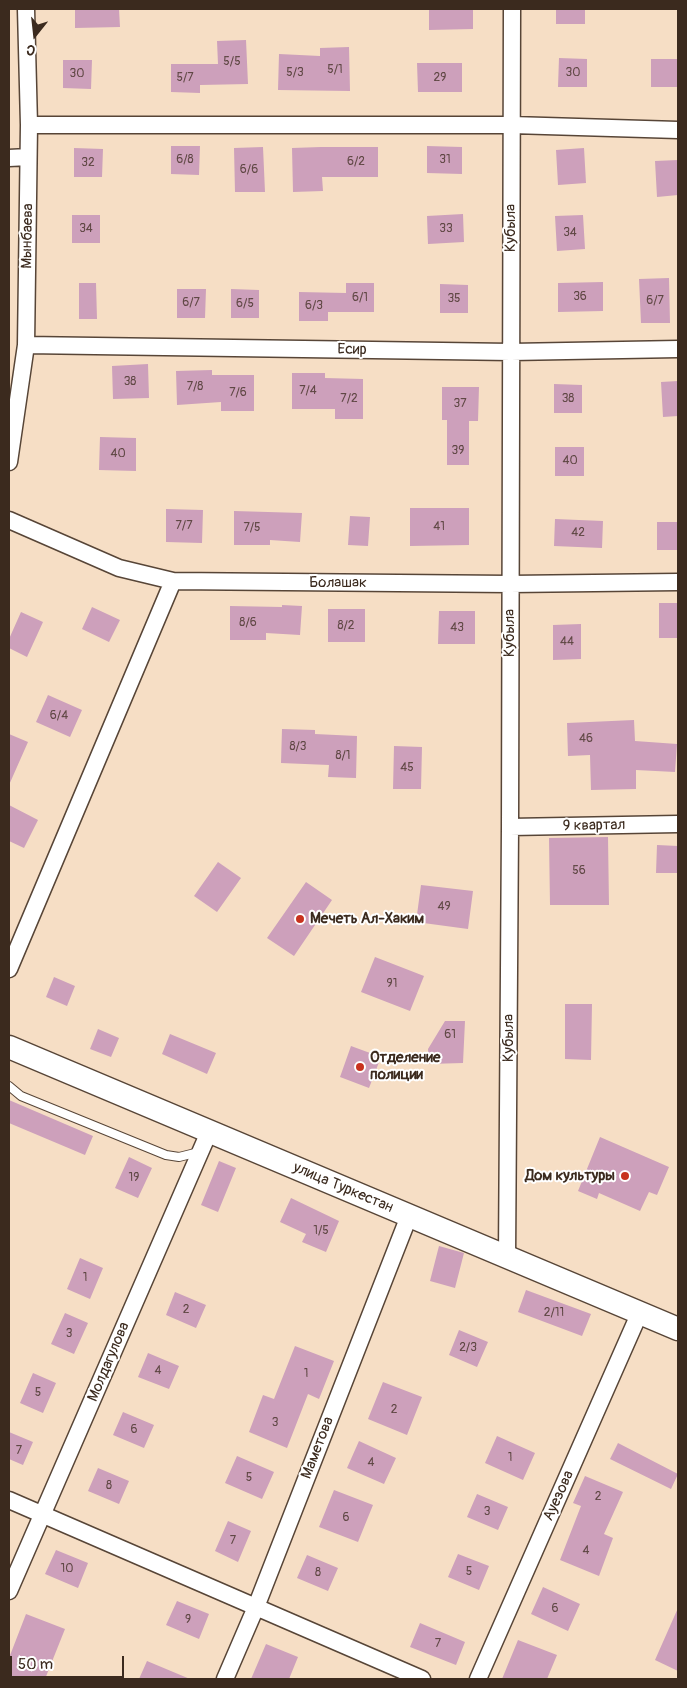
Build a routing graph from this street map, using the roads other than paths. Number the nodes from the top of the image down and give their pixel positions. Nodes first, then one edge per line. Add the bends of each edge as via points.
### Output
1 (26, 9) edge
2 (512, 9) edge
3 (29, 125) junction
4 (512, 125) junction
5 (678, 130) edge
6 (28, 157) junction
7 (9, 158) edge
8 (26, 345) junction
9 (678, 350) edge
10 (511, 352) junction
11 (9, 462) edge
12 (9, 520) edge
13 (174, 581) junction
14 (678, 582) edge
15 (510, 584) junction
16 (678, 824) edge
17 (510, 827) junction
18 (9, 969) edge
19 (9, 1047) edge
20 (9, 1086) edge
21 (205, 1142) junction
22 (409, 1216) junction
23 (507, 1258) junction
24 (640, 1312) junction
25 (678, 1329) edge
26 (9, 1500) edge
27 (43, 1515) junction
28 (9, 1591) edge
29 (256, 1607) junction
30 (224, 1679) edge
31 (422, 1679) edge
32 (478, 1679) edge

1 - 3 street, Мынбаева
2 - 4 street, Кубыла
3 - 4 street
3 - 6 street, Мынбаева
4 - 5 street
4 - 10 street, Кубыла
6 - 7 street
6 - 8 street, Мынбаева
8 - 10 street, Есир
8 - 11 street, Мынбаева
9 - 10 street, Есир
10 - 15 street, Кубыла
12 - 13 street, Болашак via 119,568
13 - 15 street, Болашак
13 - 18 street
14 - 15 street, Болашак
15 - 17 street, Кубыла
16 - 17 street, 9 квартал
17 - 23 street, Кубыла
19 - 21 street, улица Туркестан
20 - 21 lane via 21,1096 166,1155 179,1157
21 - 22 street, улица Туркестан
21 - 27 street, Молдагулова
22 - 23 street, улица Туркестан
22 - 29 street, Маметова
23 - 24 street, улица Туркестан
24 - 25 street, улица Туркестан
24 - 32 street, Ауезова
26 - 27 street
27 - 28 street, Молдагулова
27 - 29 street
29 - 30 street, Маметова
29 - 31 street

